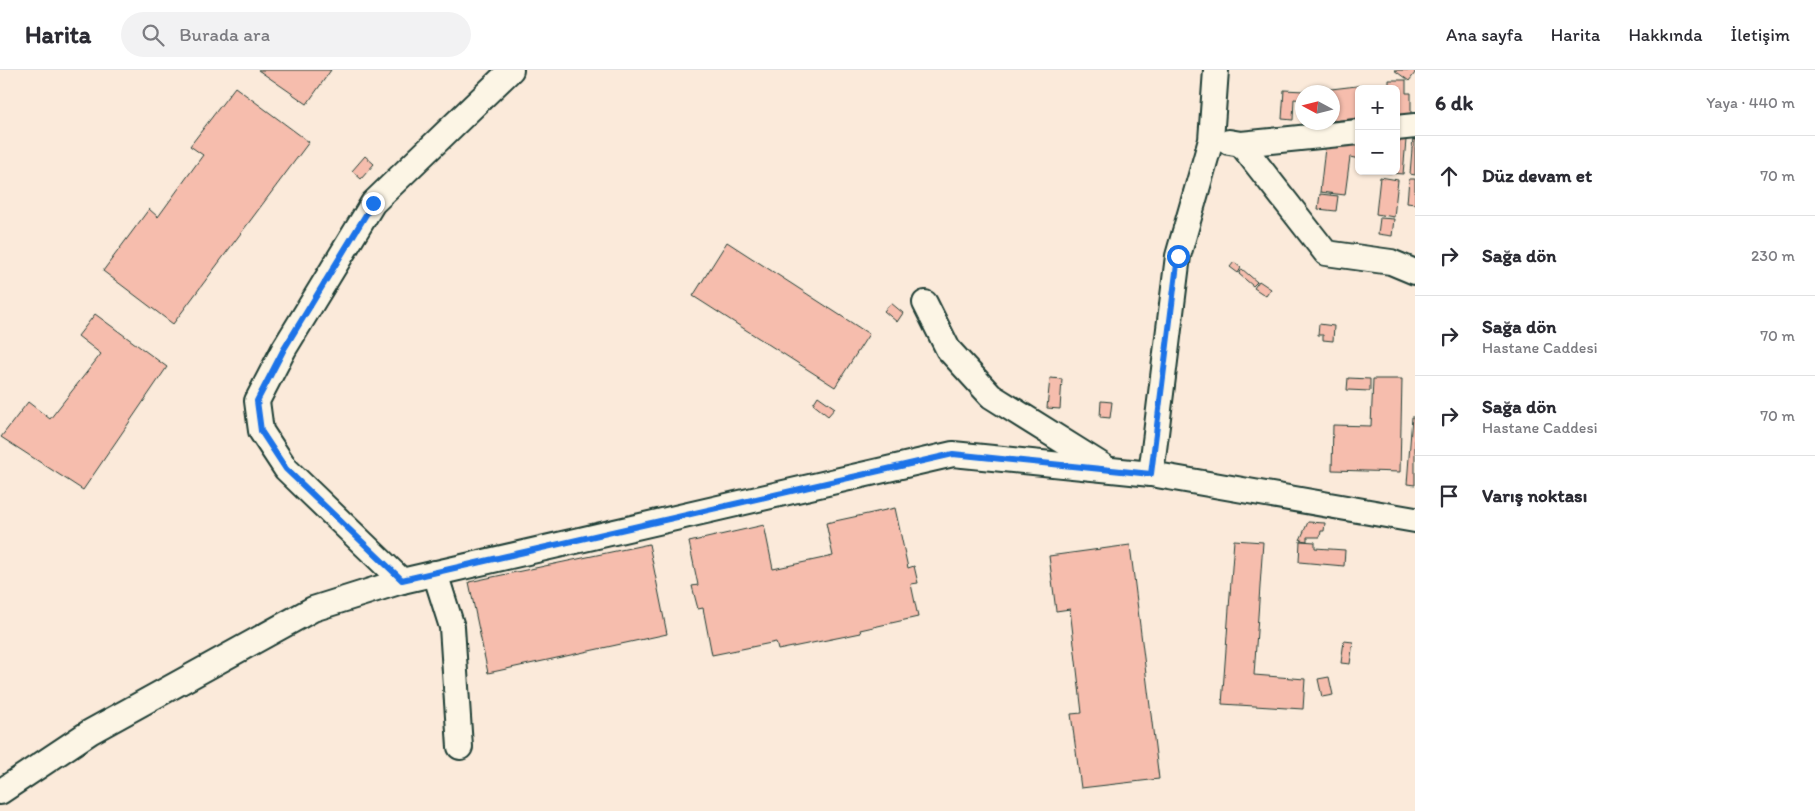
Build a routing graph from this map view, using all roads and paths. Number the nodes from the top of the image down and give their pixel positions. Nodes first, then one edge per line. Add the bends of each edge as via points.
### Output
1 (510, 70) edge
2 (1216, 70) edge
3 (1415, 126) edge
4 (1400, 128) edge
5 (1355, 132) edge
6 (1211, 140) junction
7 (1241, 144) junction
8 (1415, 272) edge
9 (926, 303) dead end
10 (1109, 470) junction
11 (1151, 474) junction
12 (1415, 520) edge
13 (435, 573) junction
14 (402, 580) junction
15 (460, 747) dead end
16 (0, 792) edge

1 - 14 street via 373,203 284,349 257,401 261,431 286,469
2 - 6 street
3 - 4 street
5 - 7 street
6 - 7 street
6 - 11 street via 1178,256
7 - 8 street via 1326,253 1391,262
9 - 10 street via 948,349 991,396
10 - 11 street
10 - 13 street via 953,454
11 - 12 street
13 - 14 street
13 - 15 street via 452,628
14 - 16 street via 313,609 90,732

